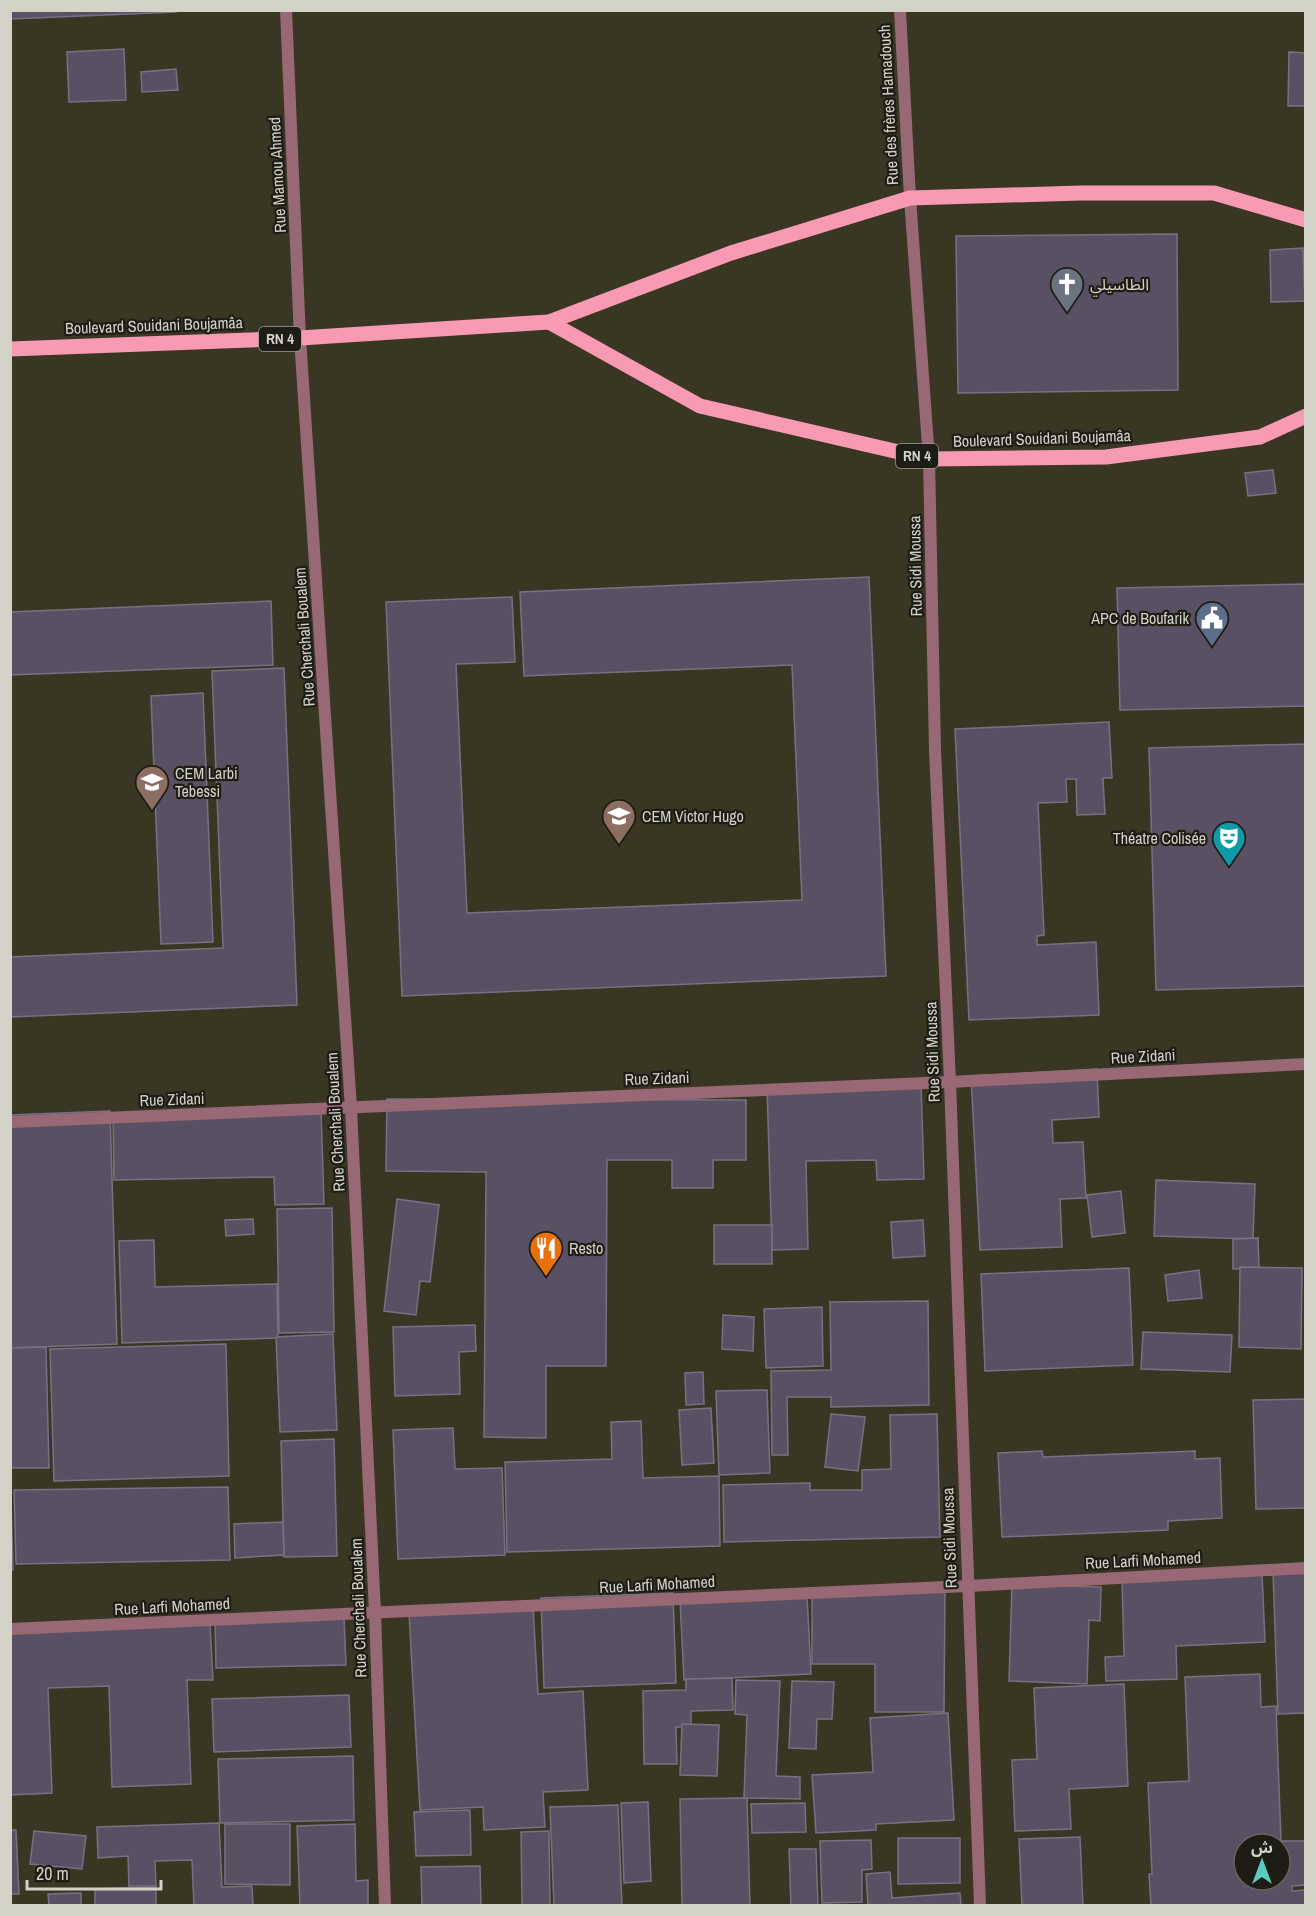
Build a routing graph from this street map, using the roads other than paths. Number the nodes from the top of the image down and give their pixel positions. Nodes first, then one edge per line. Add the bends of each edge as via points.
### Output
1 (286, 10) edge
2 (900, 10) edge
3 (910, 198) junction
4 (1305, 220) edge
5 (549, 322) junction
6 (300, 338) junction
7 (10, 349) edge
8 (1305, 416) edge
9 (929, 459) junction
10 (1305, 1065) edge
11 (950, 1082) junction
12 (351, 1108) junction
13 (10, 1122) edge
14 (1305, 1568) edge
15 (968, 1586) junction
16 (375, 1613) junction
17 (10, 1629) edge
18 (385, 1905) edge
19 (980, 1905) edge

1 - 6 street, Rue Mamou Ahmed
2 - 3 street, Rue des frères Hamadouch
3 - 4 main road, Boulevard Souidani Boujamâa / RN 4 via 1214,193
3 - 5 main road, Boulevard Souidani Boujamâa / RN 4 via 731,252
3 - 9 street, Rue Sidi Moussa
5 - 6 main road, Boulevard Souidani Boujamâa / RN 4
5 - 9 main road, Boulevard Souidani Boujamâa / RN 4 via 700,406
6 - 7 main road, Boulevard Souidani Boujamâa / RN 4
6 - 12 street, Rue Cherchali Boualem
8 - 9 main road, Boulevard Souidani Boujamâa / RN 4 via 1260,437 1106,457
9 - 11 street, Rue Sidi Moussa via 935,750
10 - 11 street, Rue Zidani
11 - 12 street, Rue Zidani
11 - 15 street, Rue Sidi Moussa
12 - 13 street, Rue Zidani
12 - 16 street, Rue Cherchali Boualem
14 - 15 street, Rue Larfi Mohamed
15 - 16 street, Rue Larfi Mohamed
15 - 19 street, Rue Sidi Moussa
16 - 17 street, Rue Larfi Mohamed
16 - 18 street, Rue Cherchali Boualem

